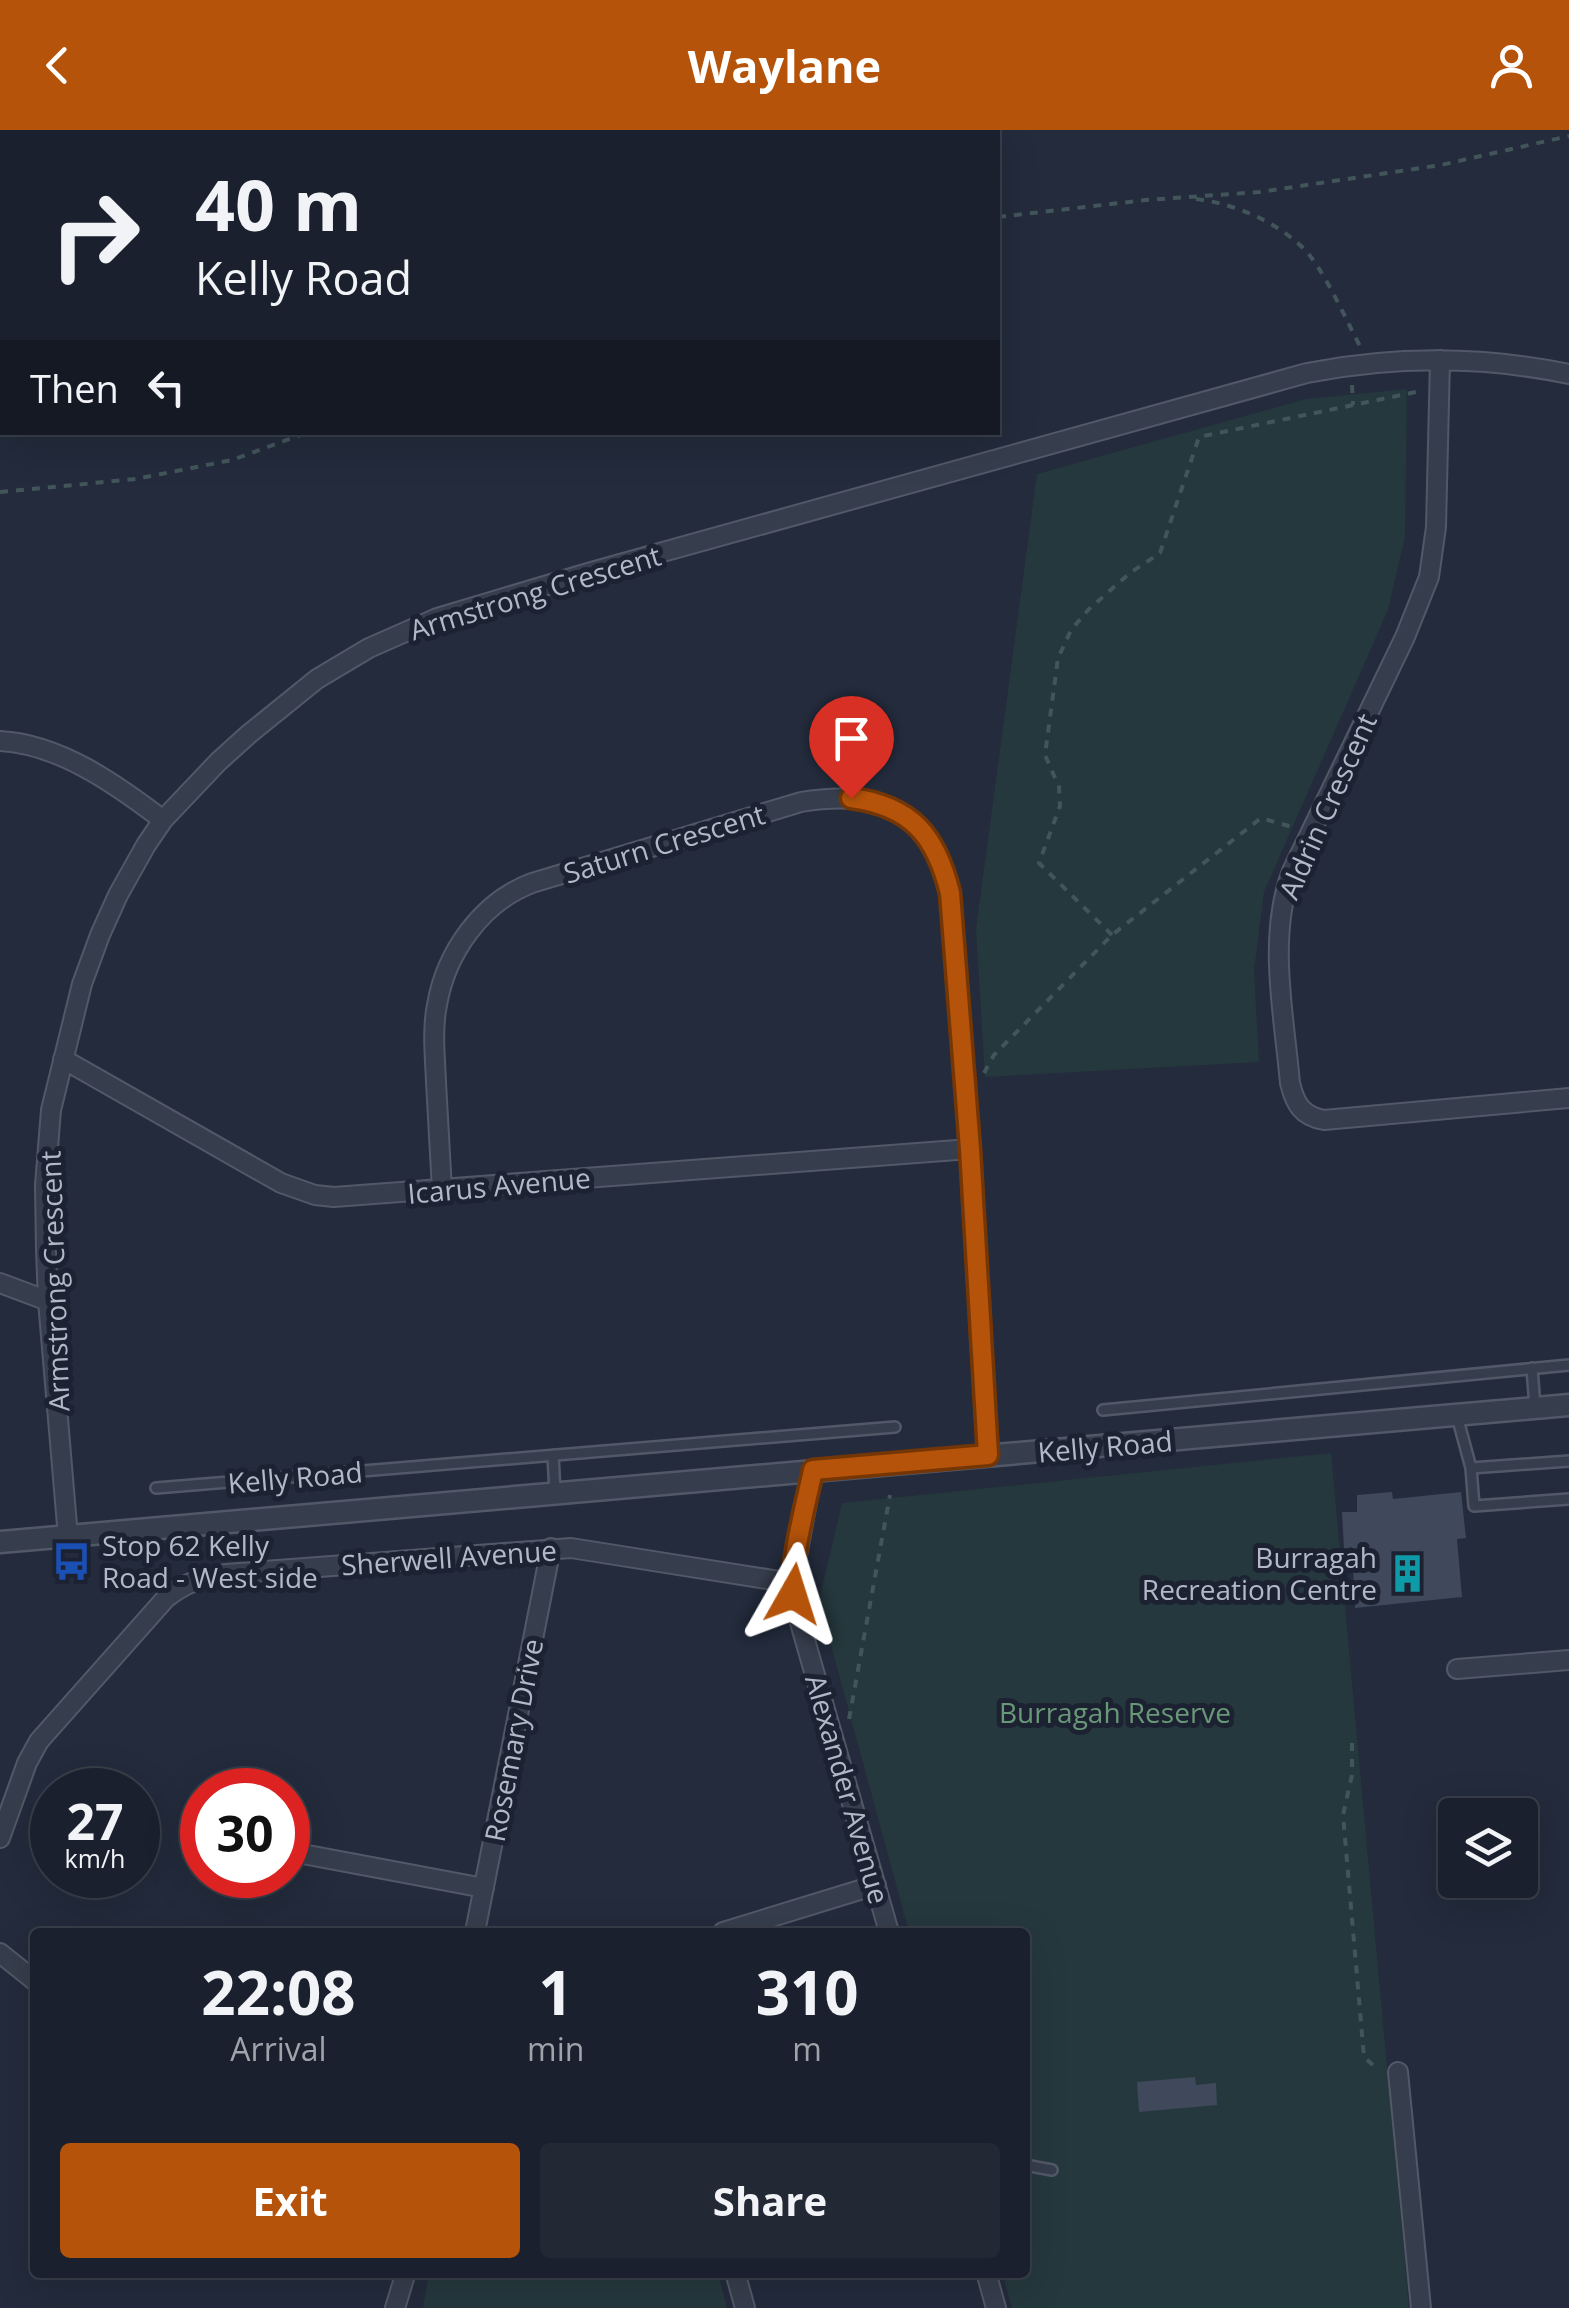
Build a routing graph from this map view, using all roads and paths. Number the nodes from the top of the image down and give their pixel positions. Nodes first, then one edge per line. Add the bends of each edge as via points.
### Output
1 (1569, 136) edge
2 (1186, 197) junction
3 (1000, 217) edge
4 (1440, 360) junction
5 (1368, 362) junction
6 (1569, 374) edge
7 (1352, 382) dead end
8 (1416, 392) dead end
9 (1353, 405) junction
10 (301, 435) edge
11 (0, 492) edge
12 (0, 742) edge
13 (164, 820) junction
14 (1310, 832) junction
15 (1112, 935) junction
16 (63, 1059) junction
17 (966, 1096) junction
18 (1569, 1098) edge
19 (970, 1149) junction
20 (442, 1190) junction
21 (0, 1283) edge
22 (48, 1300) junction
23 (1569, 1365) edge
24 (1532, 1368) junction
25 (1569, 1405) edge
26 (1535, 1407) junction
27 (1103, 1410) dead end
28 (1456, 1414) junction
29 (896, 1428) dead end
30 (553, 1455) junction
31 (988, 1455) junction
32 (1569, 1461) edge
33 (1471, 1468) junction
34 (813, 1470) junction
35 (156, 1488) dead end
36 (556, 1494) junction
37 (890, 1495) dead end
38 (1569, 1499) edge
39 (68, 1537) junction
40 (0, 1542) edge
41 (551, 1548) junction
42 (792, 1583) junction
43 (1569, 1660) edge
44 (1457, 1669) dead end
45 (848, 1724) dead end
46 (1352, 1743) dead end
47 (0, 1838) edge
48 (310, 1855) edge
49 (876, 1884) junction
50 (484, 1888) junction
51 (475, 1928) edge
52 (736, 1928) edge
53 (889, 1928) edge
54 (0, 1953) edge
55 (30, 1977) edge
56 (1372, 2065) dead end
57 (1398, 2072) dead end
58 (1030, 2167) edge
59 (1052, 2170) dead end
60 (404, 2278) edge
61 (737, 2278) edge
62 (988, 2278) edge
63 (395, 2308) edge
64 (746, 2308) edge
65 (996, 2308) edge
66 (1421, 2308) edge

1 - 2 path via 1442,166
2 - 3 path
2 - 5 path via 1242,209 1304,248
4 - 5 street, Armstrong Crescent
4 - 6 street, Armstrong Crescent
4 - 14 street, Aldrin Crescent via 1430,577
5 - 13 street, Armstrong Crescent via 1272,381 437,618 317,679 249,734
7 - 9 path
8 - 9 path
9 - 15 path via 1198,437 1160,552 1089,609 1058,658 1045,754 1060,806 1039,863
10 - 11 path via 232,460 136,479
12 - 13 street via 64,758
13 - 16 street, Armstrong Crescent via 100,935
14 - 15 path via 1262,818
14 - 18 street, Aldrin Crescent via 1282,896 1280,920 1290,1083 1301,1110 1324,1120
15 - 17 path via 994,1055
16 - 20 street, Icarus Avenue via 299,1190 353,1197
16 - 22 street, Armstrong Crescent via 45,1185
17 - 19 street, Saturn Crescent
17 - 20 street, Saturn Crescent via 950,893 936,849 916,823 868,800 801,802 517,888 487,909 454,956 436,1008
19 - 20 street, Icarus Avenue
19 - 31 street, Saturn Crescent
21 - 22 street
22 - 39 street, Armstrong Crescent
23 - 24 lane, Kelly Road
24 - 26 lane
24 - 27 lane, Kelly Road
25 - 26 street, Kelly Road
26 - 28 street, Kelly Road
28 - 31 street, Kelly Road
28 - 33 lane
29 - 30 lane, Kelly Road
30 - 35 lane, Kelly Road
30 - 36 lane
31 - 34 street, Kelly Road
32 - 33 lane
33 - 38 lane via 1474,1506
34 - 36 street, Kelly Road
34 - 42 street, Alexander Avenue
36 - 39 street, Kelly Road
37 - 45 path
39 - 40 street, Kelly Road
41 - 42 street, Sherwell Avenue
41 - 47 street, Sherwell Avenue via 226,1574 188,1583 166,1598 39,1741
41 - 50 street, Rosemary Drive
42 - 49 street, Alexander Avenue
43 - 44 street
46 - 56 path via 1342,1815 1364,2057
48 - 50 street
49 - 52 street
49 - 53 street, Alexander Avenue
50 - 51 street, Rosemary Drive
54 - 55 street
57 - 66 street
58 - 59 lane
60 - 63 street
61 - 64 street
62 - 65 street

